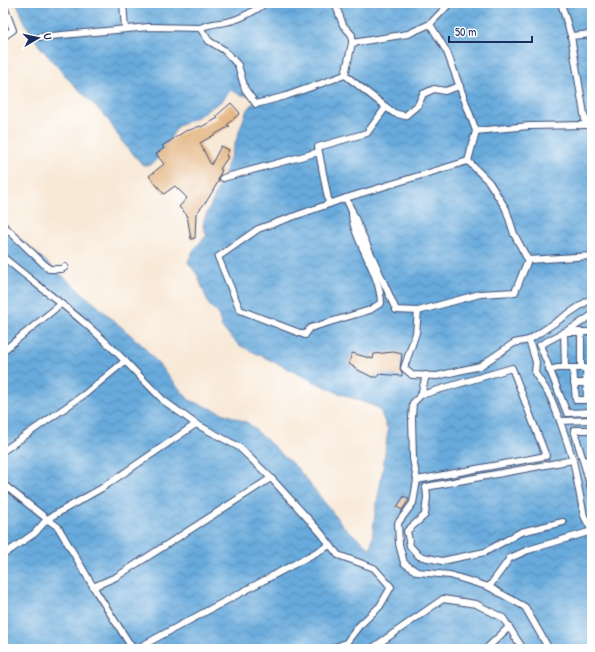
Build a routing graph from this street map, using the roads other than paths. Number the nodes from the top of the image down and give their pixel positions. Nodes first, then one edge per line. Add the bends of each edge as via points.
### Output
1 (123, 3) edge
2 (335, 3) edge
3 (450, 3) edge
4 (561, 3) edge
5 (3, 4) edge
6 (262, 4) edge
7 (430, 24) junction
8 (200, 28) junction
9 (124, 29) junction
10 (592, 34) edge
11 (571, 36) junction
12 (3, 37) edge
13 (40, 38) dead end
14 (352, 43) junction
15 (345, 74) junction
16 (460, 86) junction
17 (386, 107) junction
18 (589, 123) edge
19 (476, 131) junction
20 (319, 152) junction
21 (468, 161) junction
22 (223, 178) dead end
23 (346, 198) junction
24 (329, 204) junction
25 (352, 210) junction
26 (3, 225) edge
27 (592, 256) edge
28 (3, 257) edge
29 (528, 260) junction
30 (9, 263) junction
31 (3, 267) edge
32 (65, 267) dead end
33 (592, 298) edge
34 (61, 304) junction
35 (418, 311) junction
36 (592, 315) edge
37 (564, 332) junction
38 (581, 332) junction
39 (592, 332) edge
40 (529, 340) junction
41 (3, 351) edge
42 (125, 361) junction
43 (565, 368) junction
44 (573, 368) junction
45 (586, 368) edge
46 (549, 370) junction
47 (426, 375) junction
48 (574, 383) junction
49 (589, 383) edge
50 (421, 395) junction
51 (589, 400) edge
52 (592, 412) edge
53 (592, 420) edge
54 (560, 421) junction
55 (196, 424) junction
56 (592, 430) edge
57 (3, 451) edge
58 (573, 460) junction
59 (592, 460) edge
60 (584, 461) junction
61 (589, 469) edge
62 (271, 478) junction
63 (418, 480) junction
64 (3, 484) edge
65 (592, 491) edge
66 (47, 519) junction
67 (563, 522) dead end
68 (592, 531) edge
69 (330, 545) junction
70 (3, 555) edge
71 (93, 587) junction
72 (489, 587) junction
73 (509, 627) junction
74 (133, 649) edge
75 (136, 649) edge
76 (331, 649) edge
77 (371, 649) edge
78 (486, 649) edge
79 (523, 649) edge
80 (548, 649) edge

1 - 9 lane
2 - 14 lane via 343,25 352,35
3 - 7 lane
4 - 11 lane
5 - 12 lane via 13,30
6 - 8 lane via 256,10 234,20 208,24
7 - 14 lane via 408,34
7 - 16 lane via 447,52
8 - 9 lane
8 - 15 lane via 209,41 224,50 238,65 245,89 256,104 286,96
9 - 13 lane
10 - 11 lane
11 - 18 lane
14 - 15 lane
15 - 17 lane
16 - 17 lane via 446,91 434,89 423,94 418,106 405,116 394,114
16 - 19 lane
17 - 20 lane via 366,133 318,147
18 - 19 lane
19 - 21 lane
20 - 22 lane
20 - 24 lane
21 - 23 lane
21 - 29 lane via 489,182 506,208 514,234
23 - 24 lane
23 - 25 lane
24 - 25 lane via 258,228 218,257 240,310 305,335 310,328 370,310 381,303 374,274 354,225
25 - 35 lane via 396,310
26 - 32 lane via 49,269
27 - 29 lane
28 - 30 lane
29 - 35 lane via 515,292 480,294
30 - 31 lane
30 - 34 lane
33 - 40 lane
34 - 41 lane
34 - 42 lane
35 - 47 lane via 416,333 404,368 412,375
36 - 37 lane
37 - 38 lane
37 - 43 lane
37 - 46 lane via 540,345
38 - 39 lane
38 - 45 lane
40 - 47 lane via 514,343 480,366 437,376
40 - 54 lane via 536,362 535,373 550,396
42 - 55 lane via 164,401
42 - 57 lane via 85,394
43 - 44 lane
43 - 46 lane
44 - 45 lane
44 - 48 lane
45 - 49 lane
46 - 52 lane via 567,412
47 - 50 lane
48 - 49 lane
48 - 51 lane via 576,400
49 - 51 lane
50 - 63 lane via 413,403 412,418 413,459
50 - 63 lane via 512,368 546,456
53 - 54 lane
54 - 58 lane
55 - 62 lane via 239,447
55 - 66 lane via 102,488
56 - 60 lane via 574,430
58 - 67 lane via 426,487 424,516 407,531 410,546 419,556 442,561 485,552 521,532
58 - 68 lane via 584,516
59 - 60 lane
60 - 61 lane
61 - 65 lane
62 - 69 lane
62 - 71 lane via 116,577
63 - 72 lane via 413,503 398,523 399,544 404,563 416,572 450,575
64 - 66 lane
66 - 70 lane via 35,533
66 - 71 lane via 58,527
68 - 72 lane via 510,558
69 - 75 lane
69 - 76 lane via 338,555 374,568 391,587 380,606 346,643
71 - 74 lane
72 - 80 lane via 524,607
73 - 77 lane via 503,618 476,604 443,599
73 - 78 lane
73 - 79 lane

